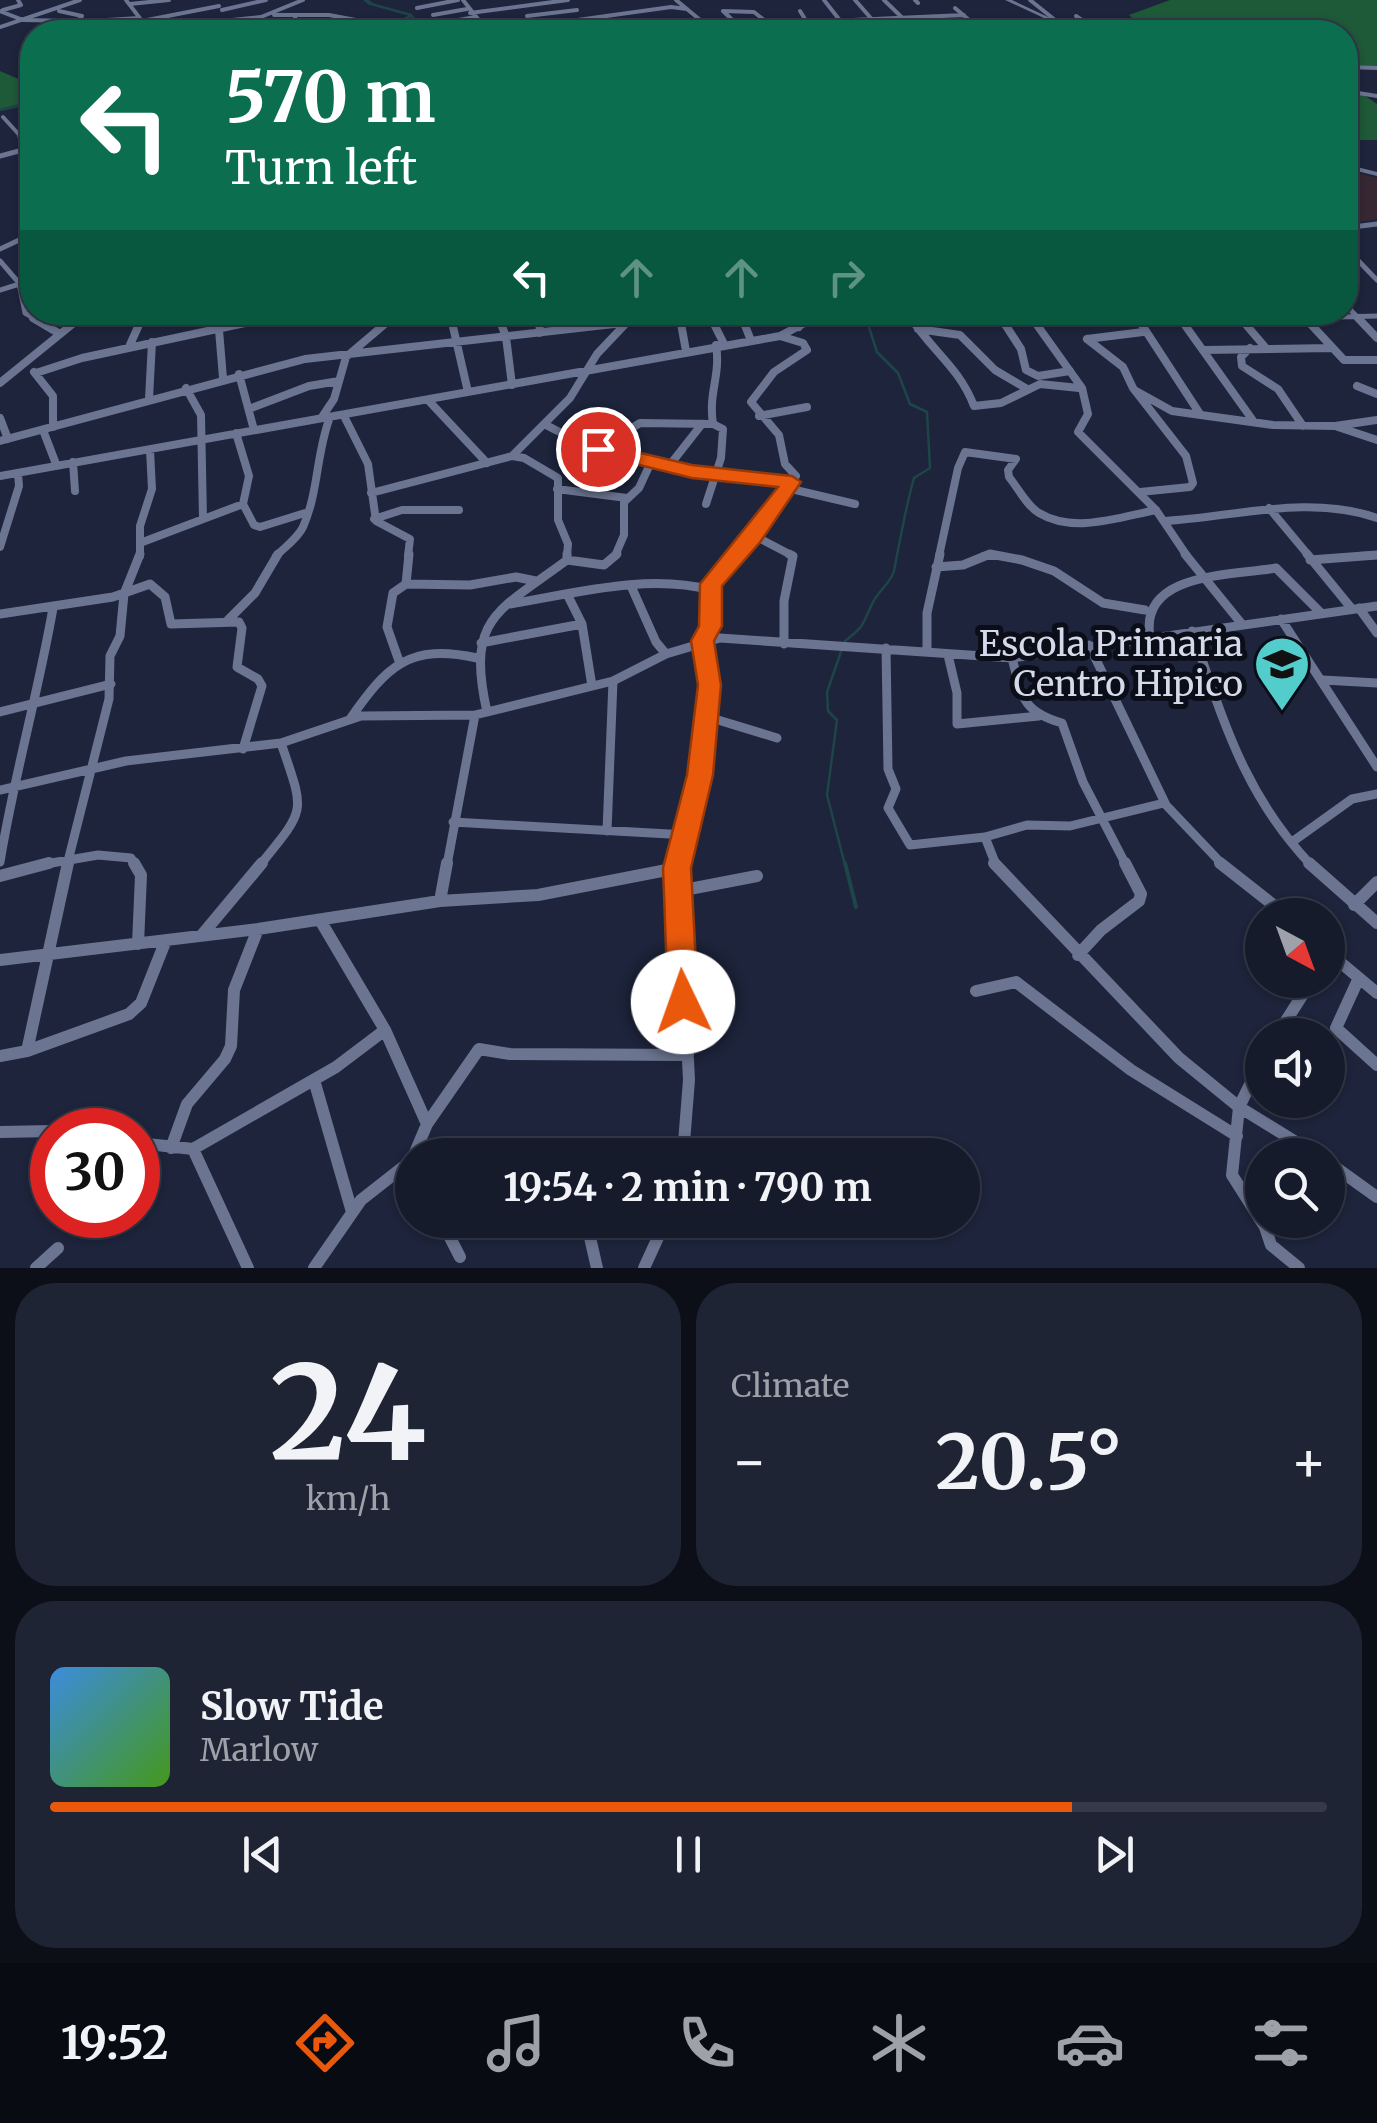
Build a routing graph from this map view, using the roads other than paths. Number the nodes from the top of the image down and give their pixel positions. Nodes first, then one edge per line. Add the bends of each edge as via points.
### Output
1 (18, 0) edge
2 (80, 0) edge
3 (169, 0) edge
4 (213, 0) edge
5 (266, 0) edge
6 (302, 0) edge
7 (460, 0) edge
8 (569, 0) edge
9 (676, 0) edge
10 (824, 0) edge
11 (855, 0) edge
12 (884, 0) edge
13 (1008, 0) edge
14 (1030, 0) edge
15 (128, 2) edge
16 (220, 8) junction
17 (417, 8) dead end
18 (955, 8) dead end
19 (687, 9) junction
20 (577, 10) junction
21 (800, 11) dead end
22 (50, 12) junction
23 (471, 13) junction
24 (271, 15) junction
25 (433, 15) dead end
26 (964, 15) junction
27 (293, 16) junction
28 (1076, 16) dead end
29 (903, 18) junction
30 (140, 19) junction
31 (23, 20) joint
32 (78, 20) edge
33 (119, 20) edge
34 (222, 20) edge
35 (236, 20) edge
36 (296, 20) edge
37 (358, 20) edge
38 (451, 20) edge
39 (478, 20) edge
40 (531, 20) edge
41 (586, 20) joint
42 (700, 20) edge
43 (734, 20) edge
44 (766, 20) edge
45 (806, 20) edge
46 (839, 20) edge
47 (872, 20) joint
48 (970, 20) edge
49 (1055, 20) joint
50 (1082, 20) edge
51 (3, 117) dead end
52 (20, 139) edge
53 (1358, 260) edge
54 (0, 261) edge
55 (1377, 280) edge
56 (19, 283) junction
57 (20, 286) edge
58 (0, 290) edge
59 (1358, 317) edge
60 (47, 325) edge
61 (71, 325) edge
62 (138, 325) edge
63 (220, 325) edge
64 (233, 325) edge
65 (384, 325) edge
66 (454, 325) edge
67 (502, 325) edge
68 (540, 325) edge
69 (602, 325) edge
70 (625, 325) edge
71 (683, 325) edge
72 (713, 325) edge
73 (745, 325) edge
74 (797, 325) edge
75 (804, 325) edge
76 (916, 325) edge
77 (1005, 325) edge
78 (1036, 325) edge
79 (1139, 325) edge
80 (1185, 325) edge
81 (1246, 325) edge
82 (1312, 325) edge
83 (221, 328) junction
84 (799, 328) junction
85 (918, 329) junction
86 (540, 332) junction
87 (1144, 332) junction
88 (60, 334) junction
89 (780, 336) junction
90 (506, 337) junction
91 (750, 338) junction
92 (1377, 338) edge
93 (152, 342) junction
94 (455, 344) junction
95 (720, 344) junction
96 (129, 347) junction
97 (1265, 347) junction
98 (1250, 348) junction
99 (1332, 348) junction
100 (1203, 350) junction
101 (686, 351) junction
102 (352, 352) junction
103 (1377, 360) edge
104 (22, 368) junction
105 (1070, 371) junction
106 (36, 373) junction
107 (584, 373) junction
108 (240, 374) junction
109 (223, 378) junction
110 (338, 380) junction
111 (0, 384) edge
112 (512, 386) junction
113 (1357, 386) dead end
114 (186, 388) junction
115 (1079, 388) junction
116 (1027, 389) junction
117 (468, 392) junction
118 (1136, 392) junction
119 (1377, 394) edge
120 (148, 399) junction
121 (428, 400) junction
122 (807, 407) dead end
123 (249, 410) junction
124 (1200, 414) junction
125 (344, 416) junction
126 (759, 416) junction
127 (326, 417) junction
128 (0, 418) edge
129 (1377, 420) edge
130 (1254, 422) junction
131 (546, 424) junction
132 (702, 424) junction
133 (713, 424) junction
134 (1303, 426) junction
135 (1335, 426) junction
136 (48, 428) junction
137 (254, 430) junction
138 (236, 433) junction
139 (4, 440) edge
140 (202, 440) junction
141 (1377, 440) edge
142 (598, 449) junction
143 (150, 450) junction
144 (512, 456) junction
145 (73, 462) junction
146 (650, 462) junction
147 (487, 463) junction
148 (56, 464) junction
149 (669, 466) junction
150 (18, 473) junction
151 (0, 476) edge
152 (715, 476) junction
153 (789, 485) junction
154 (557, 489) junction
155 (76, 492) dead end
156 (370, 492) junction
157 (1140, 492) junction
158 (626, 498) junction
159 (243, 504) junction
160 (706, 504) dead end
161 (854, 504) dead end
162 (1269, 508) junction
163 (459, 510) dead end
164 (1156, 510) junction
165 (306, 513) junction
166 (374, 518) junction
167 (1377, 518) edge
168 (203, 520) junction
169 (1165, 520) junction
170 (754, 536) junction
171 (140, 543) junction
172 (0, 547) edge
173 (1377, 554) edge
174 (567, 560) junction
175 (1310, 560) junction
176 (936, 567) junction
177 (1206, 579) junction
178 (536, 582) junction
179 (406, 584) junction
180 (631, 586) junction
181 (710, 590) junction
182 (124, 594) junction
183 (567, 594) junction
184 (510, 604) junction
185 (1377, 606) edge
186 (53, 608) junction
187 (1356, 609) junction
188 (1145, 610) junction
189 (0, 614) edge
190 (1321, 614) junction
191 (1281, 619) junction
192 (228, 620) junction
193 (1241, 623) junction
194 (582, 624) junction
195 (1192, 631) junction
196 (1377, 634) edge
197 (1150, 637) junction
198 (702, 641) junction
199 (482, 643) junction
200 (784, 644) junction
201 (1090, 645) junction
202 (886, 648) junction
203 (927, 652) junction
204 (666, 654) junction
205 (948, 656) junction
206 (477, 658) junction
207 (1012, 658) junction
208 (398, 661) junction
209 (1323, 680) junction
210 (612, 681) junction
211 (1377, 683) edge
212 (111, 684) junction
213 (592, 686) junction
214 (36, 703) junction
215 (0, 712) edge
216 (481, 714) junction
217 (705, 716) junction
218 (1039, 716) junction
219 (350, 718) junction
220 (777, 738) dead end
221 (282, 743) junction
222 (242, 749) junction
223 (92, 767) junction
224 (1377, 767) edge
225 (15, 788) junction
226 (0, 790) edge
227 (1377, 794) edge
228 (1164, 803) junction
229 (1104, 817) junction
230 (453, 822) junction
231 (607, 831) junction
232 (688, 835) junction
233 (985, 836) junction
234 (1292, 842) junction
235 (69, 858) junction
236 (0, 862) edge
237 (677, 868) junction
238 (0, 876) edge
239 (757, 876) dead end
240 (1377, 882) edge
241 (678, 891) junction
242 (1265, 898) edge
243 (440, 902) junction
244 (1354, 905) junction
245 (320, 920) junction
246 (1377, 923) edge
247 (258, 929) junction
248 (201, 936) junction
249 (166, 940) junction
250 (138, 944) junction
251 (50, 953) junction
252 (1078, 955) junction
253 (0, 960) edge
254 (1345, 969) edge
255 (1358, 980) junction
256 (976, 991) dead end
257 (1377, 993) edge
258 (386, 1030) junction
259 (27, 1051) junction
260 (688, 1055) junction
261 (0, 1056) edge
262 (1377, 1065) edge
263 (314, 1080) junction
264 (1245, 1095) edge
265 (1239, 1108) junction
266 (427, 1124) junction
267 (30, 1131) edge
268 (0, 1132) edge
269 (1237, 1136) junction
270 (421, 1138) edge
271 (685, 1138) edge
272 (1289, 1138) edge
273 (160, 1147) edge
274 (170, 1148) junction
275 (193, 1149) junction
276 (395, 1174) edge
277 (1345, 1174) edge
278 (1377, 1196) edge
279 (352, 1212) junction
280 (450, 1238) edge
281 (590, 1238) edge
282 (661, 1238) edge
283 (58, 1248) dead end
284 (460, 1257) dead end
285 (36, 1268) edge
286 (248, 1268) edge
287 (314, 1268) edge
288 (598, 1268) edge
289 (644, 1268) edge
290 (1299, 1268) edge

1 - 31 street via 21,5 0,11
2 - 22 street
3 - 15 street
4 - 16 street
5 - 16 street
6 - 24 street
7 - 17 street
7 - 23 street
8 - 20 street
8 - 23 street
9 - 19 street
10 - 46 street
11 - 47 street
12 - 29 street
13 - 49 street
14 - 49 street
15 - 30 street
16 - 30 street
16 - 34 street
18 - 26 street
19 - 41 street
19 - 42 street
20 - 40 street via 527,16
20 - 41 street
21 - 45 street
22 - 31 street
22 - 32 street via 71,11 82,16
23 - 25 street
23 - 38 street
23 - 39 street
24 - 27 street
24 - 35 street
26 - 29 street
26 - 48 street
27 - 36 street
27 - 37 street via 342,12
28 - 50 street
29 - 47 street
30 - 33 street
43 - 44 street via 724,10 745,6
51 - 52 street
53 - 55 street
54 - 56 street
56 - 57 street
56 - 58 street
59 - 92 street
60 - 88 street
61 - 88 street
62 - 96 street
63 - 83 street
64 - 83 street
65 - 102 street
66 - 94 street
67 - 90 street
68 - 86 street
69 - 86 street
70 - 107 street
71 - 101 street
72 - 95 street
73 - 91 street
74 - 84 street
75 - 84 street
76 - 85 street
77 - 105 street via 1026,370 1038,376
78 - 105 street
79 - 87 street
80 - 100 street
81 - 97 street
82 - 99 street
83 - 93 street
83 - 109 street
84 - 89 street
85 - 116 street via 956,330 995,370
85 - 116 street via 963,378 974,406 1001,403
86 - 90 street
87 - 118 street via 1087,338 1116,356
87 - 124 street
88 - 104 street
89 - 91 street
89 - 126 street via 806,350 753,394
90 - 94 street
90 - 112 street
91 - 95 street
93 - 96 street
93 - 120 street
94 - 102 street
94 - 117 street
95 - 101 street
95 - 133 street via 710,394
96 - 106 street
97 - 98 street
97 - 99 street
98 - 100 street
98 - 134 street via 1240,358 1242,366 1278,389
99 - 103 street via 1344,360
100 - 130 street
101 - 107 street
102 - 108 street
102 - 110 street
104 - 106 street
104 - 111 street
105 - 115 street
106 - 136 street via 56,398
107 - 112 street
107 - 131 street
108 - 109 street
108 - 123 street
109 - 114 street
110 - 123 street
110 - 127 street
112 - 117 street
113 - 119 street
114 - 120 street
114 - 140 street via 200,410
115 - 116 street via 1047,383
115 - 157 street via 1088,409 1078,432
117 - 121 street
118 - 124 street via 1168,410
118 - 157 street via 1186,456 1193,483
120 - 136 street
121 - 125 street
121 - 147 street
122 - 126 street
123 - 137 street
124 - 130 street
125 - 127 street
125 - 156 street via 368,464
126 - 153 street via 781,439 785,464 796,473
127 - 137 street
127 - 165 street
128 - 139 street
129 - 135 street
130 - 134 street
131 - 142 street
131 - 144 street
132 - 133 street
132 - 142 street via 640,423
132 - 149 street
133 - 152 street via 723,429
134 - 135 street
135 - 141 street
136 - 139 street
136 - 148 street
137 - 138 street
138 - 140 street
138 - 159 street via 249,476
140 - 143 street
140 - 168 street
142 - 146 street
143 - 145 street
143 - 171 street via 152,489
144 - 147 street
144 - 154 street via 558,478
145 - 148 street
145 - 155 street
146 - 149 street
146 - 158 street via 639,488
147 - 156 street
148 - 150 street
149 - 152 street
150 - 151 street
150 - 172 street
152 - 153 street
152 - 160 street
153 - 161 street
153 - 170 street
154 - 158 street
154 - 174 street
156 - 166 street
157 - 164 street
158 - 174 street via 624,535 610,563
159 - 165 street via 256,527
159 - 168 street
162 - 167 street via 1355,510
162 - 169 street
162 - 175 street
163 - 166 street via 418,508
164 - 169 street
164 - 176 street via 1086,524 1044,516 1009,478 1016,459 965,452
165 - 192 street via 302,530
166 - 179 street via 410,539
168 - 171 street
169 - 177 street
170 - 181 street
170 - 200 street via 793,559
171 - 182 street
173 - 175 street
174 - 178 street
175 - 187 street
176 - 188 street via 990,554 1022,560 1054,571 1103,603
176 - 203 street
177 - 188 street via 1164,592
177 - 190 street via 1279,569
177 - 193 street
178 - 179 street via 516,577
178 - 184 street
179 - 208 street via 391,597 387,627
180 - 181 street
180 - 183 street
180 - 204 street
181 - 198 street via 711,626
182 - 186 street
182 - 192 street via 153,585 162,591 174,625
182 - 212 street
183 - 184 street
183 - 194 street
184 - 199 street
185 - 187 street
186 - 189 street
186 - 214 street
187 - 190 street
187 - 196 street
188 - 197 street
190 - 191 street
191 - 193 street
191 - 209 street
192 - 222 street via 242,628 236,667 262,686
193 - 195 street
194 - 199 street
194 - 213 street
195 - 197 street
195 - 234 street via 1250,787
197 - 201 street
198 - 200 street
198 - 204 street
198 - 217 street via 710,685
199 - 206 street
200 - 202 street
201 - 207 street
201 - 228 street
202 - 203 street
202 - 233 street via 888,769 897,782 890,814 910,845
203 - 205 street
204 - 210 street
205 - 207 street
205 - 218 street via 957,724
206 - 208 street via 440,648
206 - 216 street
207 - 218 street via 1022,698
208 - 219 street
209 - 211 street
209 - 224 street
210 - 213 street
210 - 231 street
212 - 214 street
212 - 223 street
213 - 216 street
214 - 215 street
214 - 225 street
216 - 219 street
216 - 230 street
217 - 220 street
217 - 232 street
218 - 229 street via 1062,722 1082,782
219 - 221 street
221 - 222 street
221 - 248 street via 299,796 297,820
222 - 223 street
223 - 225 street
223 - 235 street
225 - 226 street
225 - 236 street
227 - 234 street via 1352,799
228 - 229 street
228 - 242 street via 1203,847
229 - 233 street
229 - 252 street via 1142,898
230 - 231 street
230 - 243 street
231 - 232 street
232 - 237 street
233 - 252 street via 1004,877
234 - 244 street
235 - 238 street
235 - 250 street via 132,858 142,885
235 - 251 street
237 - 241 street
237 - 243 street via 538,895
239 - 241 street
240 - 244 street
241 - 260 street
243 - 245 street
244 - 246 street
245 - 247 street
245 - 258 street
247 - 248 street
247 - 274 street via 234,990 231,1046 188,1104
248 - 249 street
249 - 250 street
249 - 259 street via 141,1003 130,1014
250 - 251 street
251 - 253 street
251 - 259 street
252 - 265 street via 1179,1058
254 - 255 street
255 - 257 street
255 - 262 street via 1336,1028
256 - 269 street via 1016,982 1131,1070
258 - 263 street
258 - 266 street
259 - 261 street
260 - 266 street via 478,1049
260 - 271 street
263 - 275 street
263 - 279 street
264 - 265 street
265 - 269 street
265 - 272 street
266 - 270 street
267 - 268 street
269 - 290 street via 1235,1185 1270,1245
273 - 274 street
274 - 275 street
275 - 286 street
276 - 279 street
277 - 278 street
279 - 287 street
280 - 284 street
281 - 288 street
282 - 289 street
283 - 285 street

